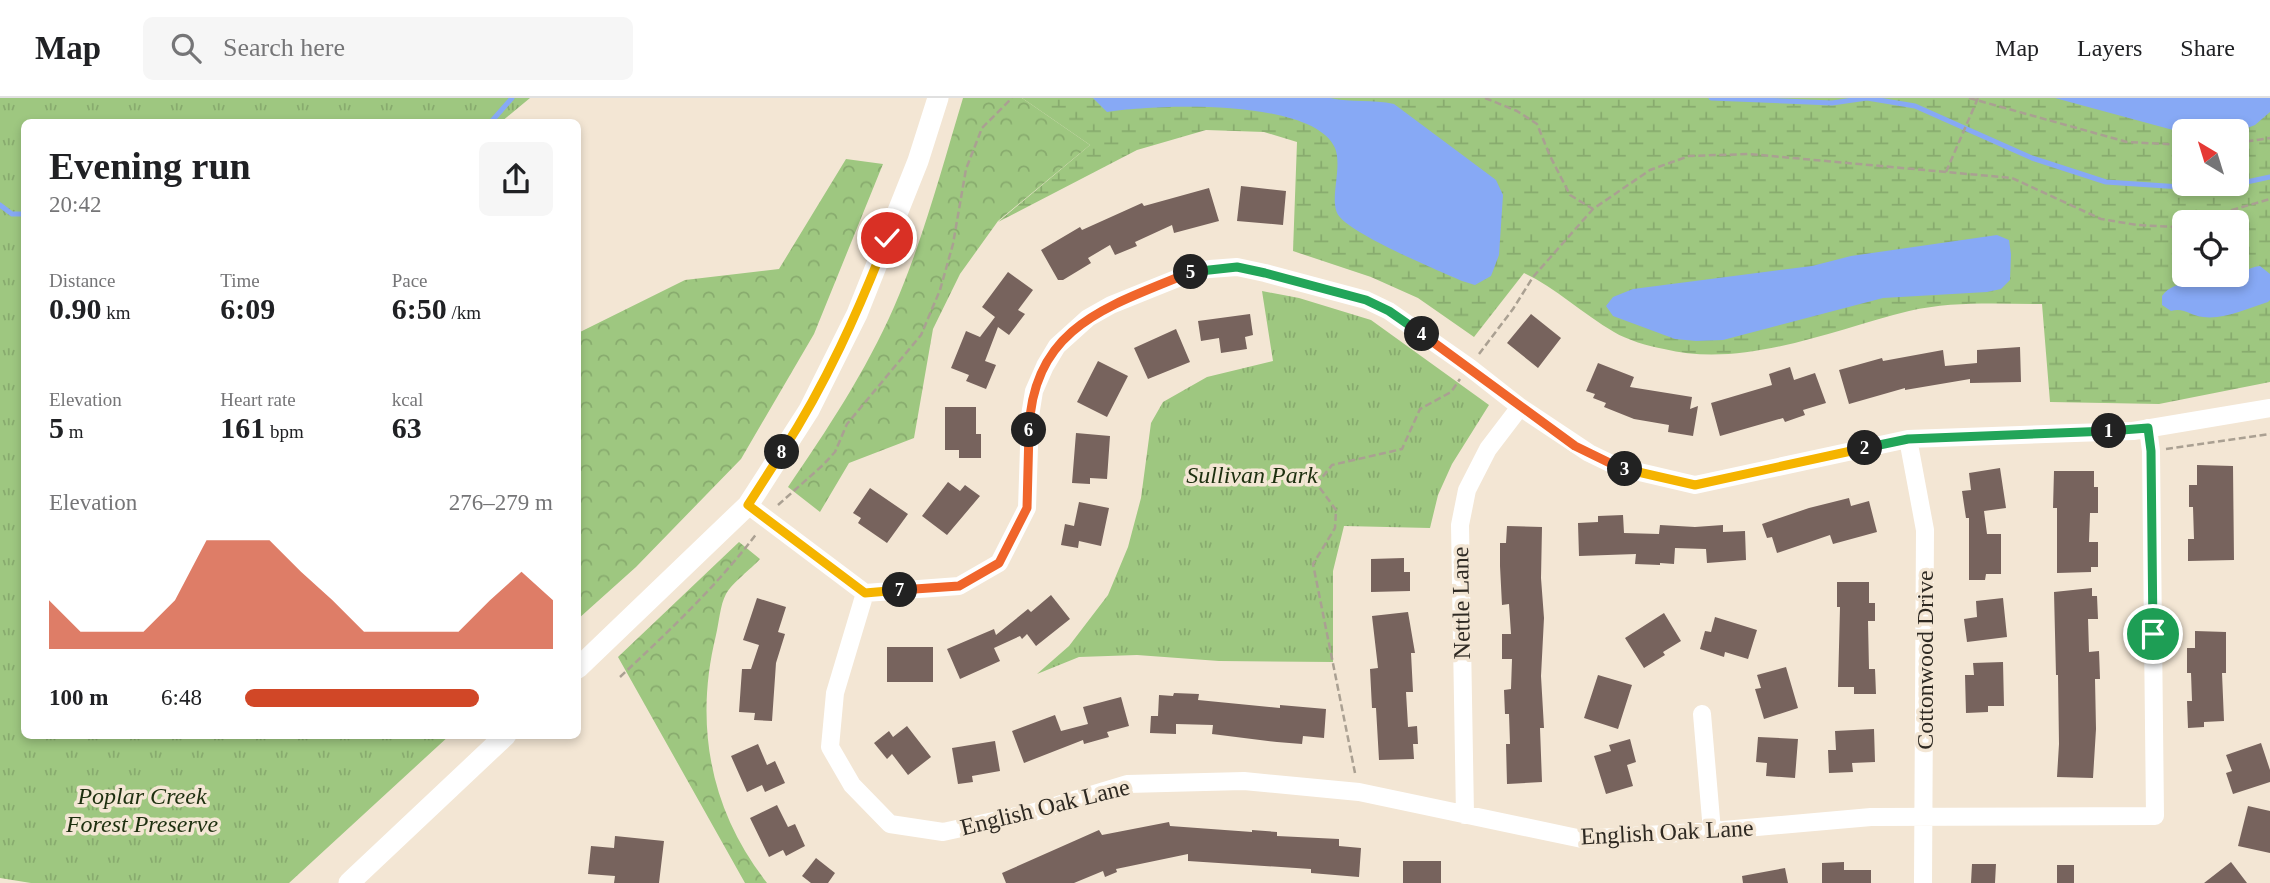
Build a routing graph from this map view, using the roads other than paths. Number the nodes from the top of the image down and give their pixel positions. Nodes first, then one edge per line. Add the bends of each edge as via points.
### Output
1 (938, 98) edge
2 (1520, 407) junction
3 (2270, 408) edge
4 (2148, 428) junction
5 (1908, 439) junction
6 (748, 505) junction
7 (865, 593) junction
8 (581, 665) edge
9 (1702, 714) dead end
10 (502, 739) edge
11 (1465, 815) junction
12 (1924, 817) junction
13 (1712, 831) junction
14 (349, 883) edge
15 (1923, 883) edge

1 - 6 main road via 857,314 809,410
2 - 5 street via 1575,446 1618,467 1695,485
2 - 7 street via 1389,311 1366,300 1237,267 1193,272 1100,312 1057,346 1034,391 1027,508 999,563 959,586
2 - 11 street, Nettle Lane via 1488,449 1467,490 1460,525
3 - 4 street
4 - 5 street
4 - 12 street, English Oak Lane via 2155,816
5 - 12 street, Cottonwood Drive via 1925,530
6 - 7 street
6 - 8 main road
7 - 11 street, English Oak Lane via 835,693 830,747 852,785 890,824 943,832 1031,813 1128,784 1244,781 1359,792
9 - 13 street
10 - 14 main road
11 - 13 street, English Oak Lane via 1582,839
12 - 13 street, English Oak Lane
12 - 15 street, Cottonwood Drive

